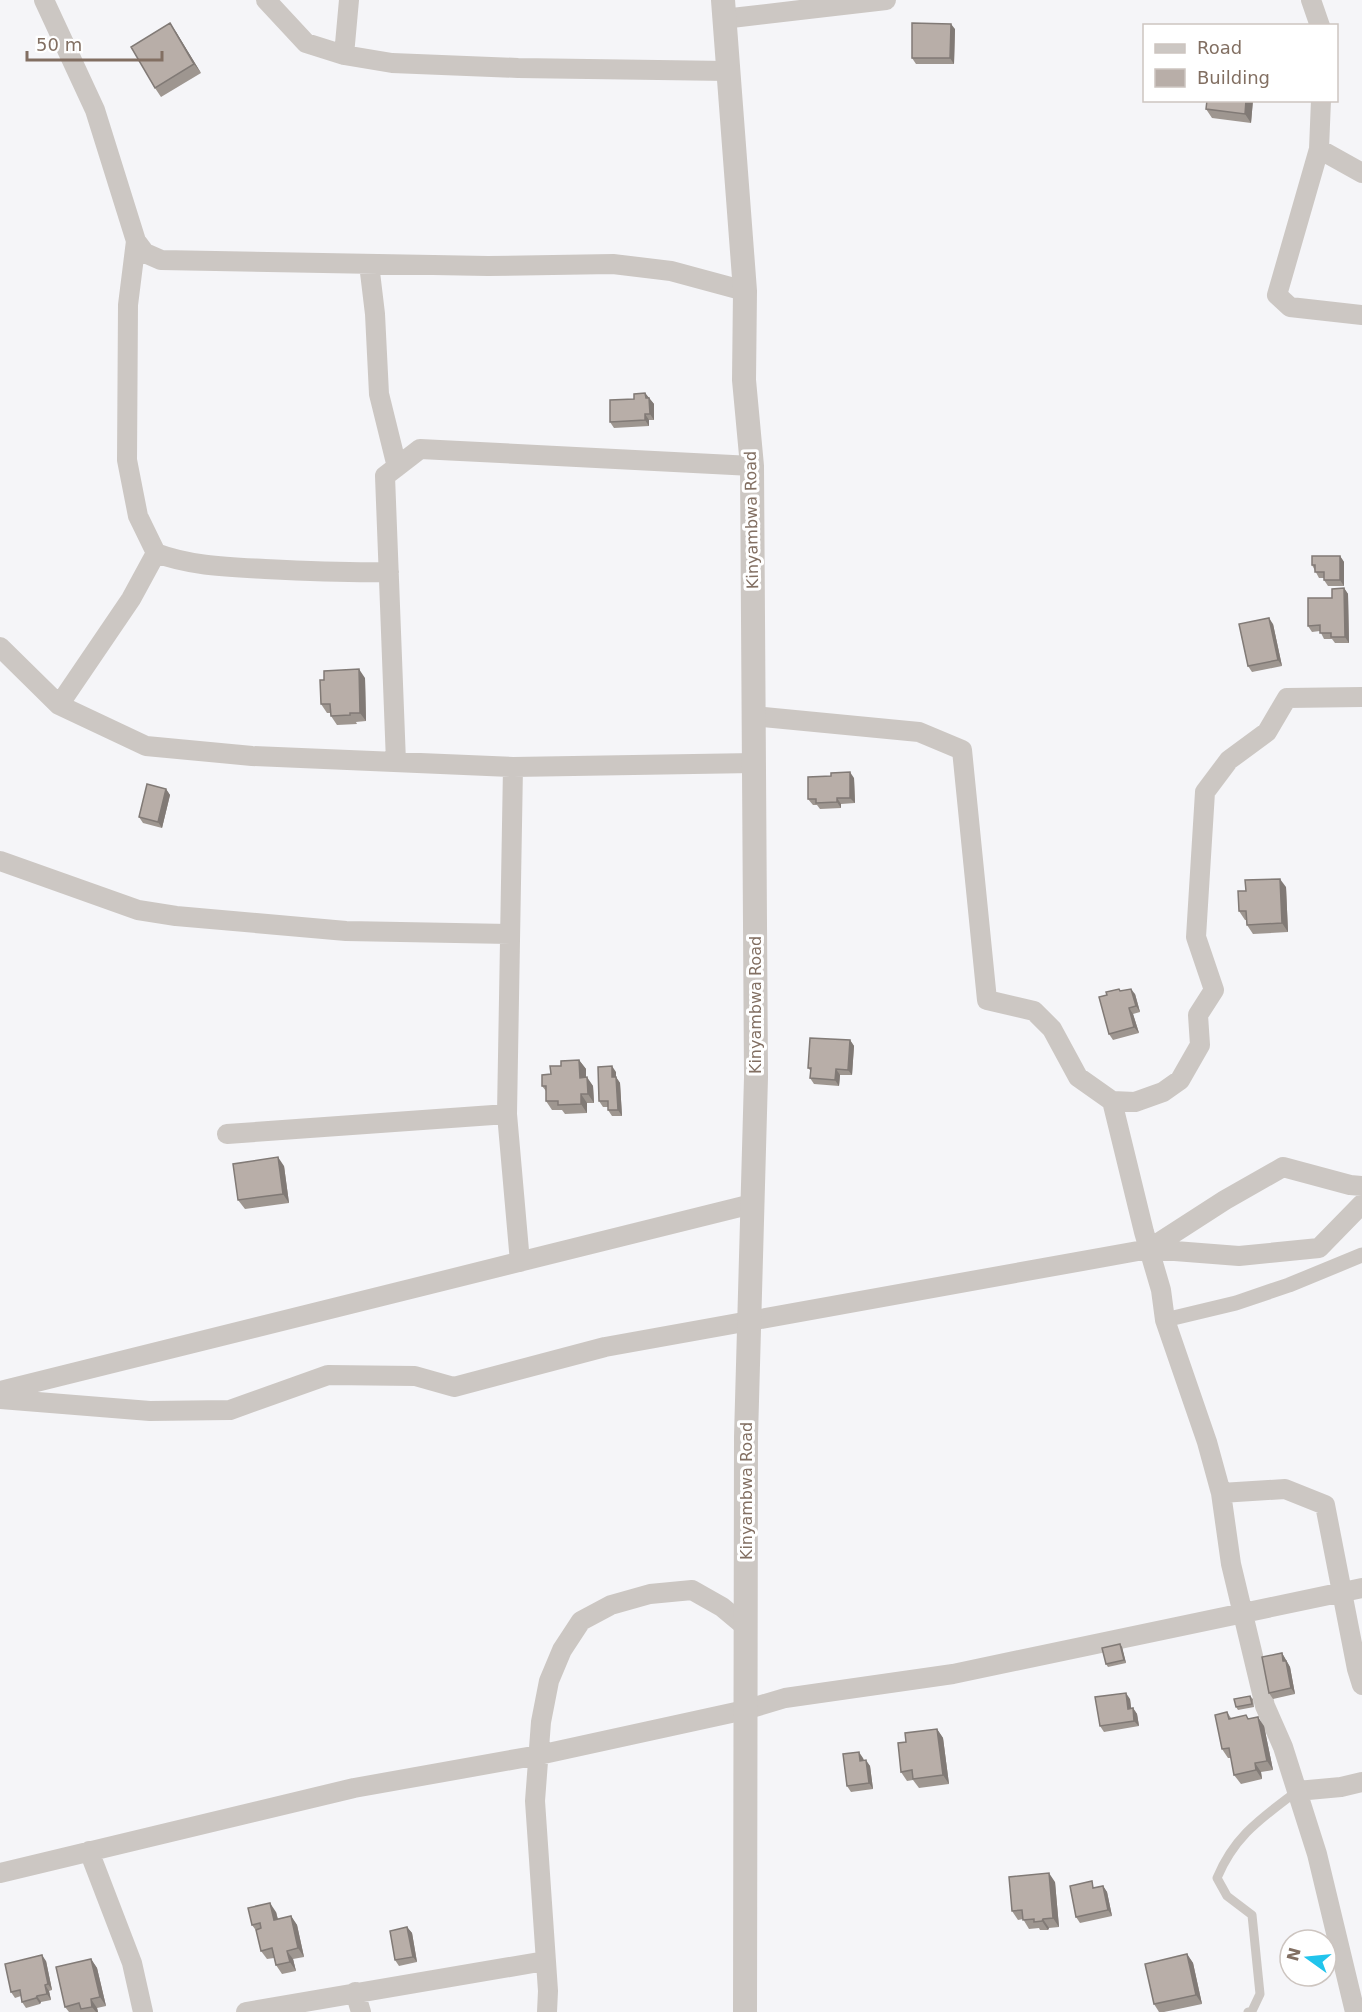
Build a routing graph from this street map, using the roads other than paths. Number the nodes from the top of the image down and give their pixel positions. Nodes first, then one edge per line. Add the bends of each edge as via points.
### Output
1 (44, 0) edge
2 (266, 0) edge
3 (349, 0) edge
4 (886, 0) edge
5 (1311, 0) edge
6 (723, 9) edge
7 (1319, 24) edge
8 (344, 55) junction
9 (728, 71) junction
10 (1321, 102) edge
11 (1319, 149) junction
12 (1362, 173) edge
13 (136, 241) junction
14 (369, 264) junction
15 (745, 291) junction
16 (1362, 315) edge
17 (752, 466) junction
18 (397, 467) junction
19 (156, 553) junction
20 (389, 572) junction
21 (0, 647) edge
22 (1362, 697) edge
23 (59, 705) junction
24 (753, 716) junction
25 (396, 762) junction
26 (754, 763) junction
27 (513, 766) junction
28 (0, 861) edge
29 (510, 934) junction
30 (1112, 1101) junction
31 (507, 1114) junction
32 (227, 1134) dead end
33 (1362, 1186) edge
34 (752, 1204) junction
35 (1362, 1204) edge
36 (1149, 1249) junction
37 (1362, 1255) edge
38 (520, 1262) junction
39 (1165, 1320) junction
40 (749, 1321) junction
41 (2, 1390) edge
42 (1221, 1492) junction
43 (1362, 1588) edge
44 (1342, 1592) junction
45 (1243, 1613) junction
46 (746, 1627) junction
47 (1362, 1685) edge
48 (746, 1710) junction
49 (539, 1755) junction
50 (1362, 1782) edge
51 (1297, 1791) junction
52 (89, 1851) junction
53 (0, 1873) edge
54 (545, 1961) junction
55 (355, 1992) junction
56 (143, 2012) edge
57 (246, 2012) edge
58 (362, 2012) edge
59 (547, 2012) edge
60 (745, 2012) edge
61 (1248, 2012) edge
62 (1355, 2012) edge

1 - 13 street via 95,110
2 - 8 street via 306,43
3 - 8 street
4 - 6 street
5 - 7 street
6 - 9 street, Kinyambwa Road
8 - 9 street via 392,63
9 - 15 street, Kinyambwa Road
10 - 11 street
11 - 12 street
11 - 16 street via 1276,295 1290,307
13 - 14 street via 145,253 161,260
13 - 19 street via 128,305 127,460 138,516
14 - 15 street via 613,264 671,271
14 - 18 street via 379,394
15 - 17 street, Kinyambwa Road via 744,381
17 - 18 street via 420,449
17 - 24 street, Kinyambwa Road
18 - 20 street via 385,477
19 - 20 street via 175,561 233,567
19 - 23 street via 131,599
20 - 25 street
21 - 23 street
22 - 30 street via 1287,698 1267,732 1229,760 1204,792 1196,937 1214,990 1198,1015 1200,1045 1180,1080 1163,1092 1135,1102
23 - 25 street via 146,746 252,756
24 - 26 street, Kinyambwa Road
24 - 30 street via 919,732 962,750 987,1000 1034,1011 1052,1029 1078,1077
25 - 27 street
26 - 27 street
26 - 34 street, Kinyambwa Road via 756,1077
27 - 29 street
28 - 29 street via 138,910 176,916 346,931
29 - 31 street
30 - 36 street
31 - 32 street
31 - 38 street
33 - 36 street via 1283,1167
34 - 38 street
34 - 40 street, Kinyambwa Road
35 - 36 street via 1319,1248 1239,1256
36 - 39 street
36 - 40 street
37 - 39 street via 1236,1303
38 - 41 street
39 - 42 street
40 - 41 street via 605,1347 454,1387 415,1376 328,1375 230,1410 150,1411
40 - 46 street, Kinyambwa Road
42 - 44 street via 1285,1489 1325,1505
42 - 45 street via 1231,1564
43 - 44 street
44 - 45 street
44 - 47 street
45 - 48 street via 953,1674 785,1698
45 - 51 street via 1265,1706
46 - 48 street, Kinyambwa Road
46 - 49 street via 692,1590 650,1594 621,1602 581,1621 562,1650 549,1681
48 - 49 street
48 - 60 street, Kinyambwa Road
49 - 52 street via 354,1788
49 - 54 street via 535,1801
50 - 51 street
51 - 61 lane via 1247,1829 1225,1857 1217,1878 1227,1896 1252,1915 1260,1994
51 - 62 street via 1317,1854
52 - 53 street
52 - 56 street via 132,1963
54 - 55 street
54 - 59 street
55 - 57 street
55 - 58 street

